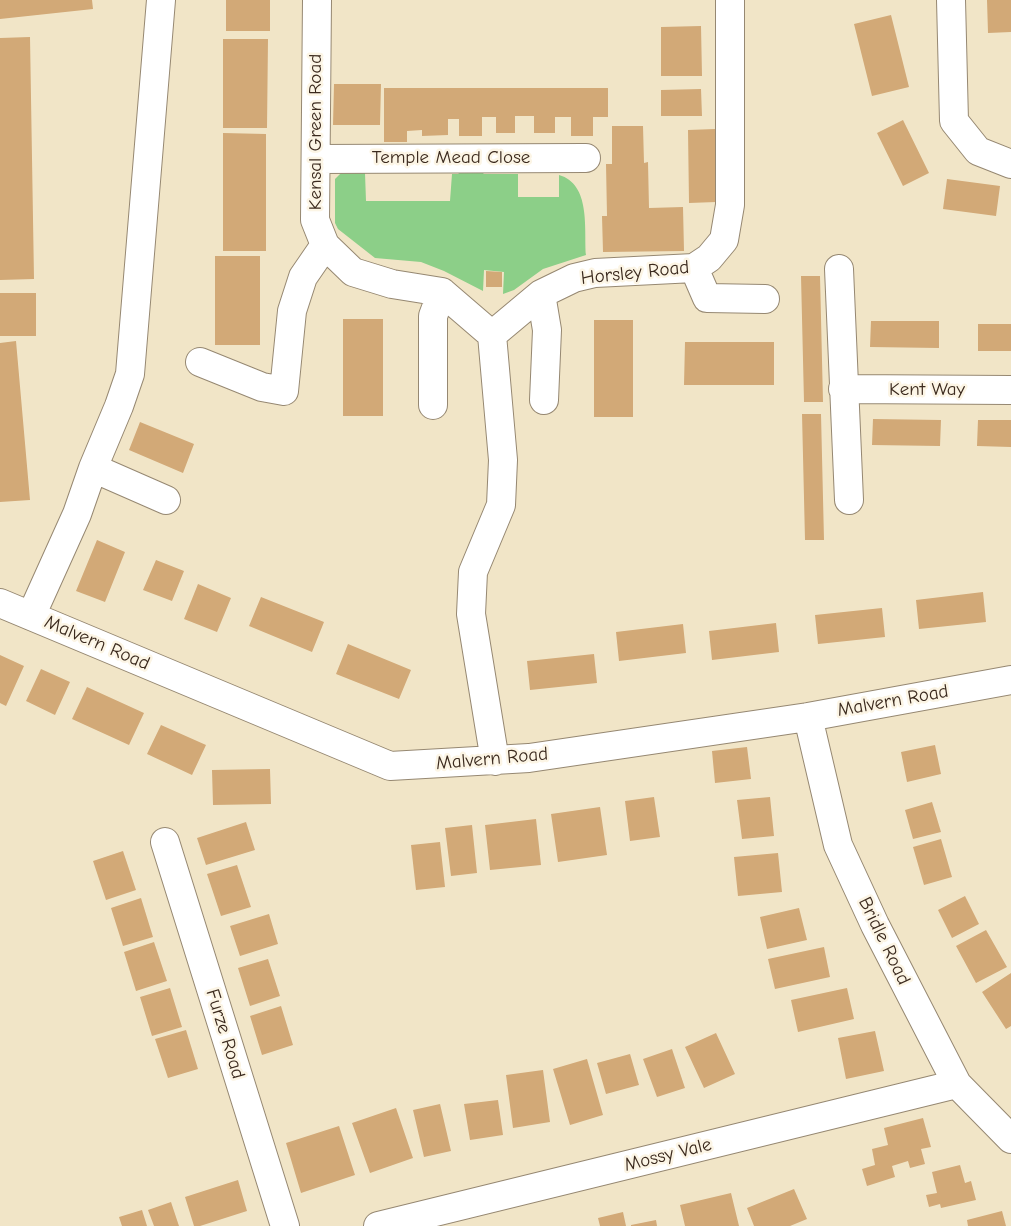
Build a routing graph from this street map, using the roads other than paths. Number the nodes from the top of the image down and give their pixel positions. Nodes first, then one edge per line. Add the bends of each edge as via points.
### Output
1 (161, 0) edge
2 (317, 0) edge
3 (730, 0) edge
4 (951, 0) edge
5 (586, 158) dead end
6 (316, 159) junction
7 (1011, 164) edge
8 (325, 245) junction
9 (694, 268) junction
10 (839, 269) dead end
11 (442, 292) junction
12 (541, 294) junction
13 (765, 299) dead end
14 (492, 335) junction
15 (200, 362) dead end
16 (843, 389) junction
17 (1011, 390) edge
18 (544, 400) dead end
19 (432, 405) dead end
20 (92, 468) junction
21 (166, 500) dead end
22 (849, 500) dead end
23 (0, 603) edge
24 (31, 616) junction
25 (1011, 680) edge
26 (808, 717) junction
27 (495, 761) junction
28 (165, 842) dead end
29 (958, 1084) junction
30 (1011, 1139) edge
31 (285, 1226) edge
32 (378, 1226) edge

1 - 20 street via 130,374
2 - 6 street, Kensal Green Road
3 - 9 street, Horsley Road via 728,224 724,240 709,258
4 - 7 street via 954,121 978,151
5 - 6 street, Temple Mead Close
6 - 8 street, Kensal Green Road via 315,220
8 - 11 street, Kensal Green Road via 353,272 392,284
8 - 15 street via 303,277 292,311 284,391
9 - 12 street, Horsley Road via 595,273 574,278
9 - 13 street via 707,298
10 - 16 street
11 - 14 street
11 - 19 street via 433,316
12 - 14 street, Horsley Road
12 - 18 street via 547,330
14 - 27 street via 503,460 501,505 473,572 471,614
16 - 17 street, Kent Way
16 - 22 street
20 - 21 street
20 - 24 street via 77,514
23 - 24 street, Malvern Road
24 - 27 street, Malvern Road via 390,766
25 - 26 street, Malvern Road
26 - 27 street, Malvern Road
26 - 29 street, Bridle Road via 838,845 875,925
28 - 31 street, Furze Road
29 - 30 street, Bridle Road
29 - 32 street, Mossy Vale

